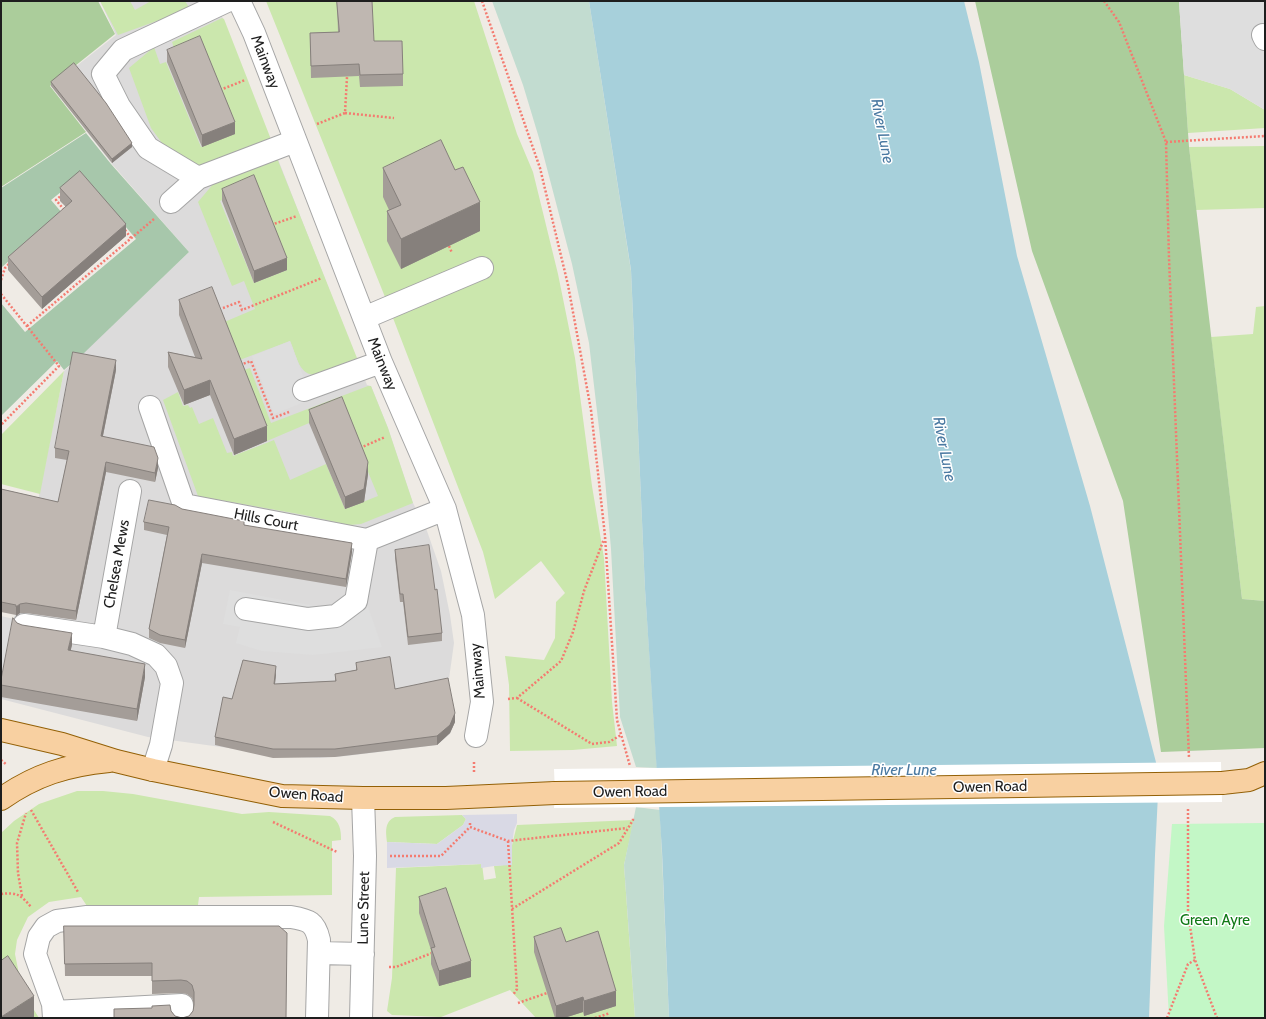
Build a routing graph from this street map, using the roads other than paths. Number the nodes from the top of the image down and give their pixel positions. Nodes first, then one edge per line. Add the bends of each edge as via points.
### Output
1 (227, 1) edge
2 (240, 1) edge
3 (294, 138) junction
4 (198, 178) junction
5 (172, 202) road end
6 (482, 268) dead end
7 (364, 318) junction
8 (380, 362) junction
9 (304, 390) dead end
10 (150, 407) dead end
11 (130, 491) dead end
12 (445, 509) junction
13 (367, 540) junction
14 (246, 609) dead end
15 (24, 625) edge
16 (104, 637) junction
17 (1, 730) edge
18 (476, 736) road end
19 (116, 761) junction
20 (153, 770) junction
21 (1260, 779) edge
22 (363, 798) junction
23 (1, 799) edge
24 (319, 947) junction
25 (362, 961) junction
26 (54, 1015) edge
27 (182, 1018) edge
28 (317, 1018) edge
29 (361, 1018) edge

1 - 4 street via 123,50 103,74 119,106 148,148
2 - 3 street, Mainway
3 - 4 street
3 - 7 street, Mainway
4 - 5 street
6 - 7 street
7 - 8 street, Mainway
8 - 9 street
8 - 12 street, Mainway
10 - 13 street, Hills Court via 184,504
11 - 16 street, Chelsea Mews
12 - 13 street
12 - 18 street, Mainway via 473,615 482,702
13 - 14 street via 356,602 336,616 308,619
15 - 16 street
16 - 20 street via 132,644 156,655 166,666 172,683 161,745
17 - 19 main road, Owen Road via 62,744
19 - 20 main road, Owen Road
19 - 23 main road via 87,763 49,772 20,786
20 - 22 main road, Owen Road via 282,796
21 - 22 main road, Owen Road, bridge via 1222,783
22 - 25 street, Lune Street via 365,856
24 - 25 street
24 - 26 street via 317,930 311,922 302,918 87,917 58,921 46,927 39,937 35,954 53,1004
24 - 28 street
25 - 29 street, Lune Street
26 - 27 street via 182,1005

